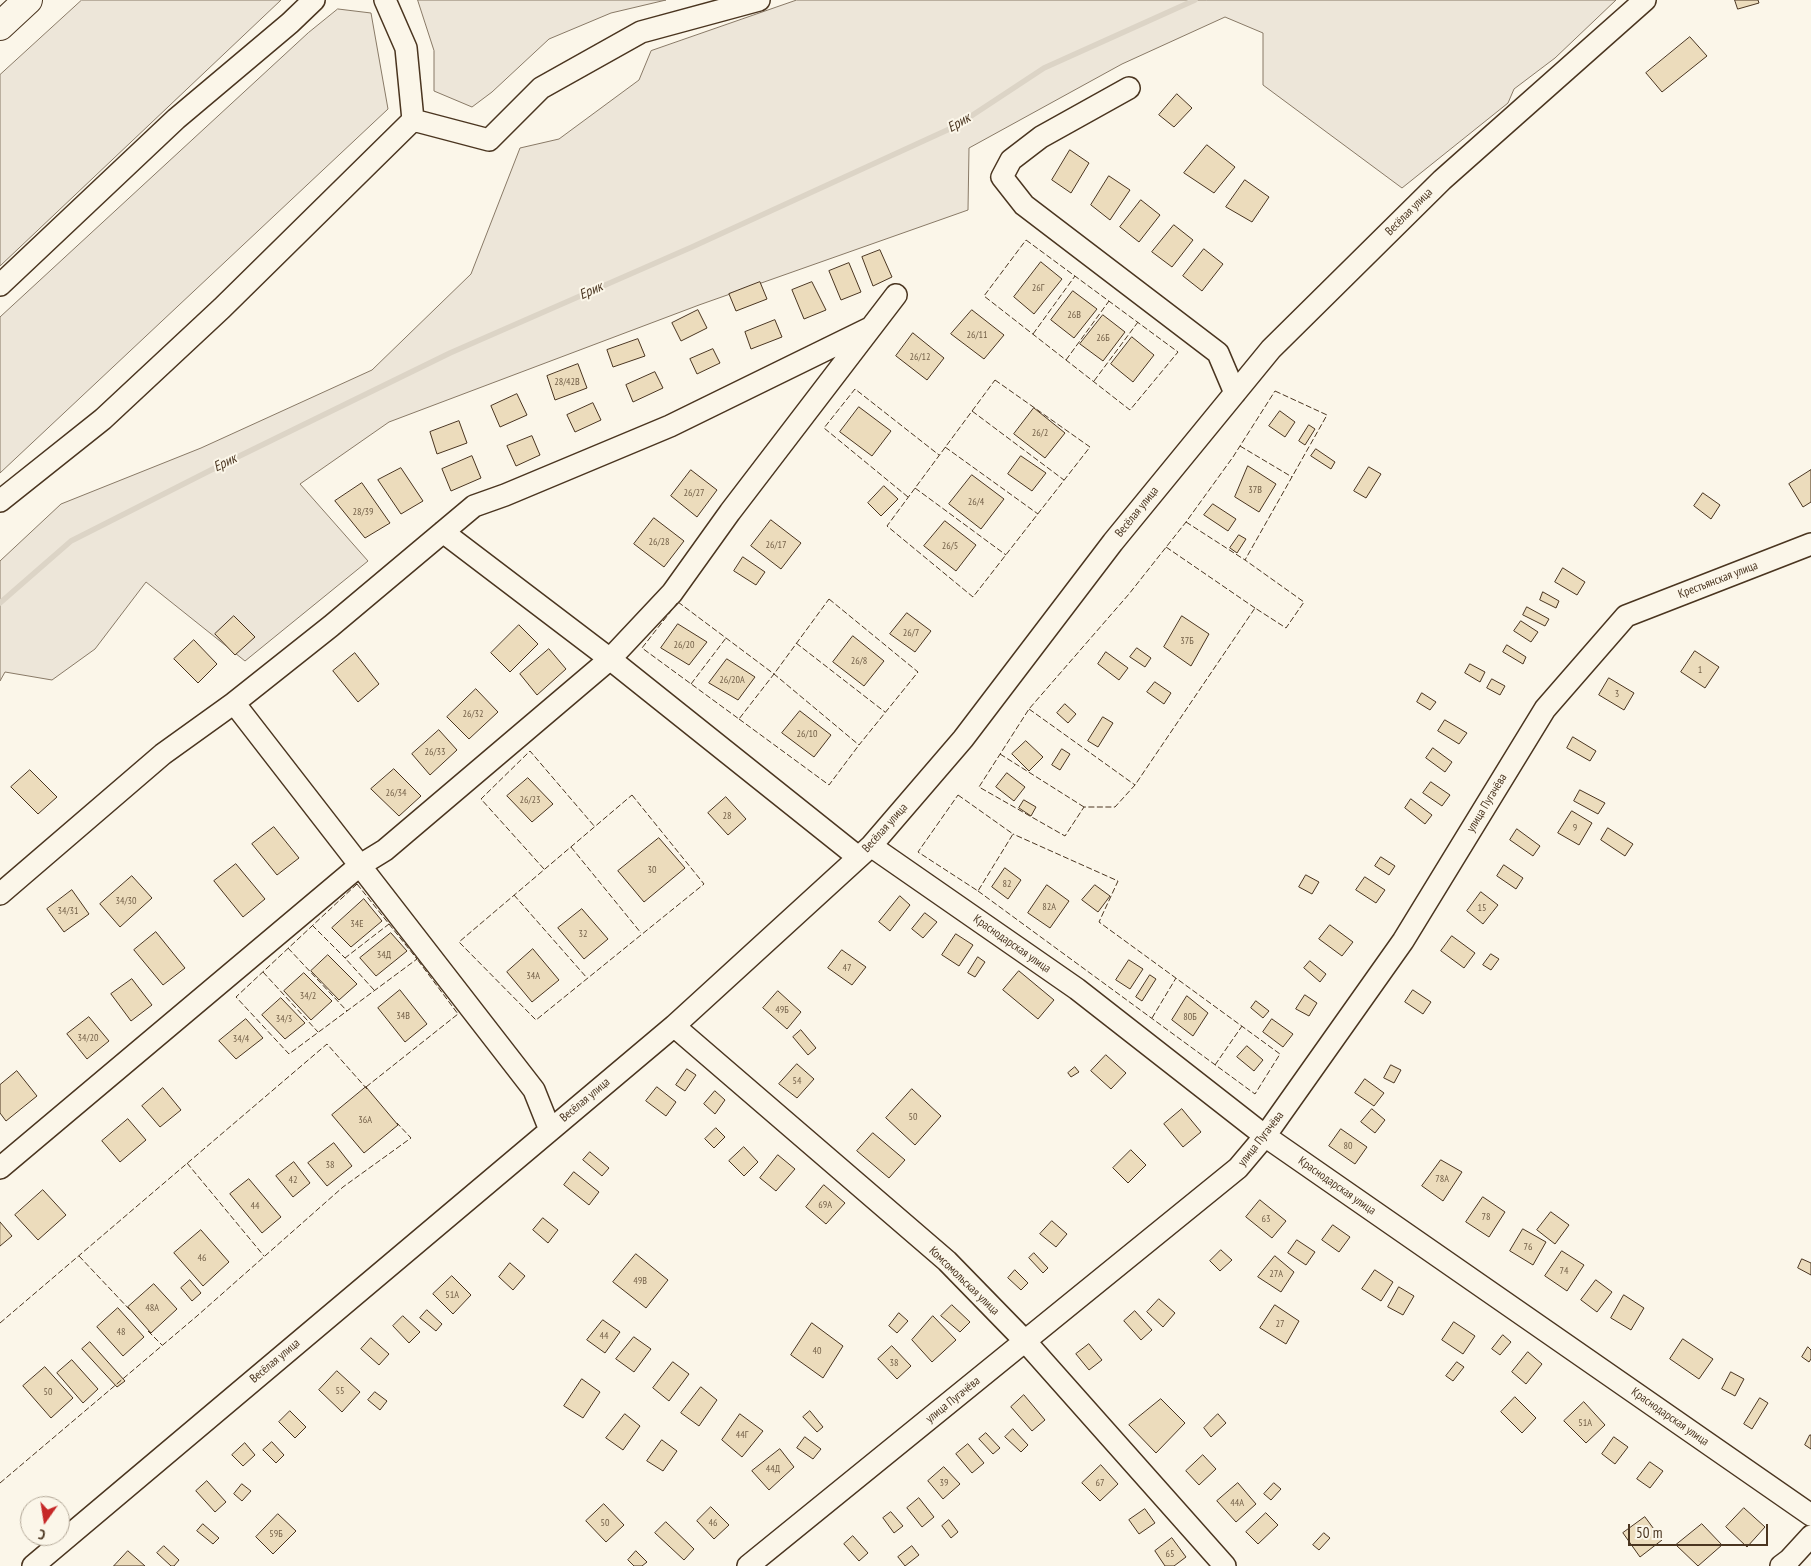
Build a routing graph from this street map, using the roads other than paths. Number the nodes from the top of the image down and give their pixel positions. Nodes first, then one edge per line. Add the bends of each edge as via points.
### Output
1 (28, 0) edge
2 (314, 0) edge
3 (386, 0) edge
4 (759, 0) edge
5 (1645, 0) edge
6 (0, 26) edge
7 (1129, 88) dead end
8 (412, 120) junction
9 (0, 285) edge
10 (896, 295) dead end
11 (870, 328) junction
12 (1235, 392) junction
13 (0, 501) edge
14 (443, 532) junction
15 (1811, 544) edge
16 (1626, 616) joint
17 (610, 659) junction
18 (234, 703) junction
19 (865, 851) junction
20 (359, 866) junction
21 (0, 894) edge
22 (674, 1026) junction
23 (550, 1130) junction
24 (1265, 1136) junction
25 (0, 1168) edge
26 (1025, 1341) junction
27 (1811, 1515) edge
28 (1811, 1536) edge
29 (33, 1566) edge
30 (748, 1566) edge
31 (1225, 1566) edge
32 (1782, 1566) edge

1 - 6 highway
2 - 9 street via 176,119
3 - 8 street via 406,48
4 - 8 street via 641,32 541,88 489,140
5 - 12 street, Весёлая улица via 1442,180 1276,343
7 - 12 street via 1041,137 1011,160 1002,177 1024,205 1218,353
8 - 13 street via 222,308 103,419
10 - 11 street
11 - 14 street via 670,426 474,506
11 - 17 street via 672,593
12 - 19 street, Весёлая улица via 1113,542 963,739
14 - 17 street, Краснодарская улица
14 - 18 street
15 - 16 street, Крестьянская улица
16 - 24 street, улица Пугачёва via 1545,709 1404,941
17 - 19 street, Краснодарская улица
17 - 20 street via 385,850
18 - 20 street
18 - 21 street via 163,754
19 - 22 street, Весёлая улица
19 - 24 street, Краснодарская улица via 1077,989
20 - 23 street via 534,1090
20 - 25 street
22 - 23 street, Весёлая улица
22 - 26 street, Комсомольская улица via 947,1261
23 - 29 street, Весёлая улица
24 - 26 street, улица Пугачёва via 1238,1168
24 - 27 street, Краснодарская улица
26 - 30 street, улица Пугачёва
26 - 31 street, Комсомольская улица
28 - 32 street

